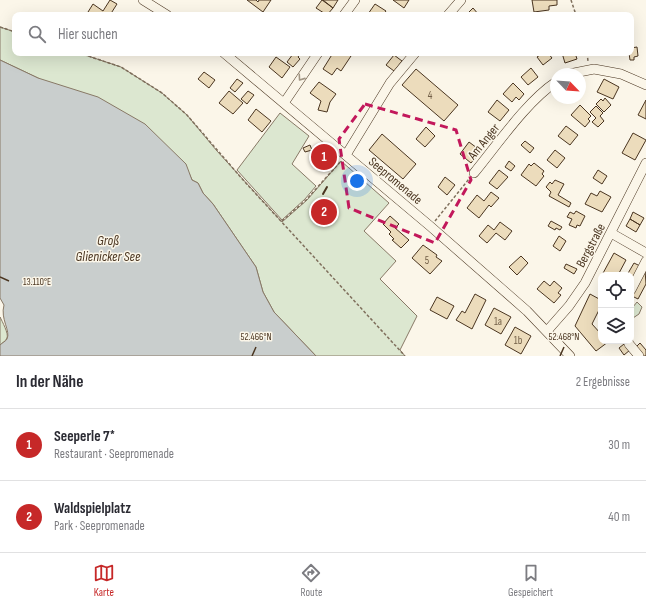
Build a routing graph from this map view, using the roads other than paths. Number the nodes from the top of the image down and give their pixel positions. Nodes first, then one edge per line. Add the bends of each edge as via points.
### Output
1 (144, 0) edge
2 (355, 0) edge
3 (461, 0) edge
4 (162, 12) edge
5 (346, 12) edge
6 (451, 12) edge
7 (228, 56) edge
8 (316, 56) edge
9 (412, 56) edge
10 (586, 71) edge
11 (646, 85) edge
12 (550, 86) edge
13 (284, 103) junction
14 (346, 155) junction
15 (646, 163) edge
16 (474, 172) road end
17 (611, 233) junction
18 (646, 253) edge
19 (646, 261) edge
20 (634, 284) edge
21 (547, 331) junction
22 (628, 344) edge
23 (570, 356) edge
24 (639, 356) edge

1 - 4 street
2 - 5 street
3 - 6 street
7 - 13 street, Seepromenade
8 -> 13 street
9 - 14 street via 390,83
10 - 11 street via 594,69 621,74
12 - 16 street, Am Anger via 518,118
13 - 14 street, Seepromenade
14 - 21 street, Seepromenade
15 - 17 street, Bergstraße
17 - 18 street
17 - 21 street, Bergstraße via 585,283
19 - 20 street
21 - 23 street, Seepromenade
22 - 24 street

